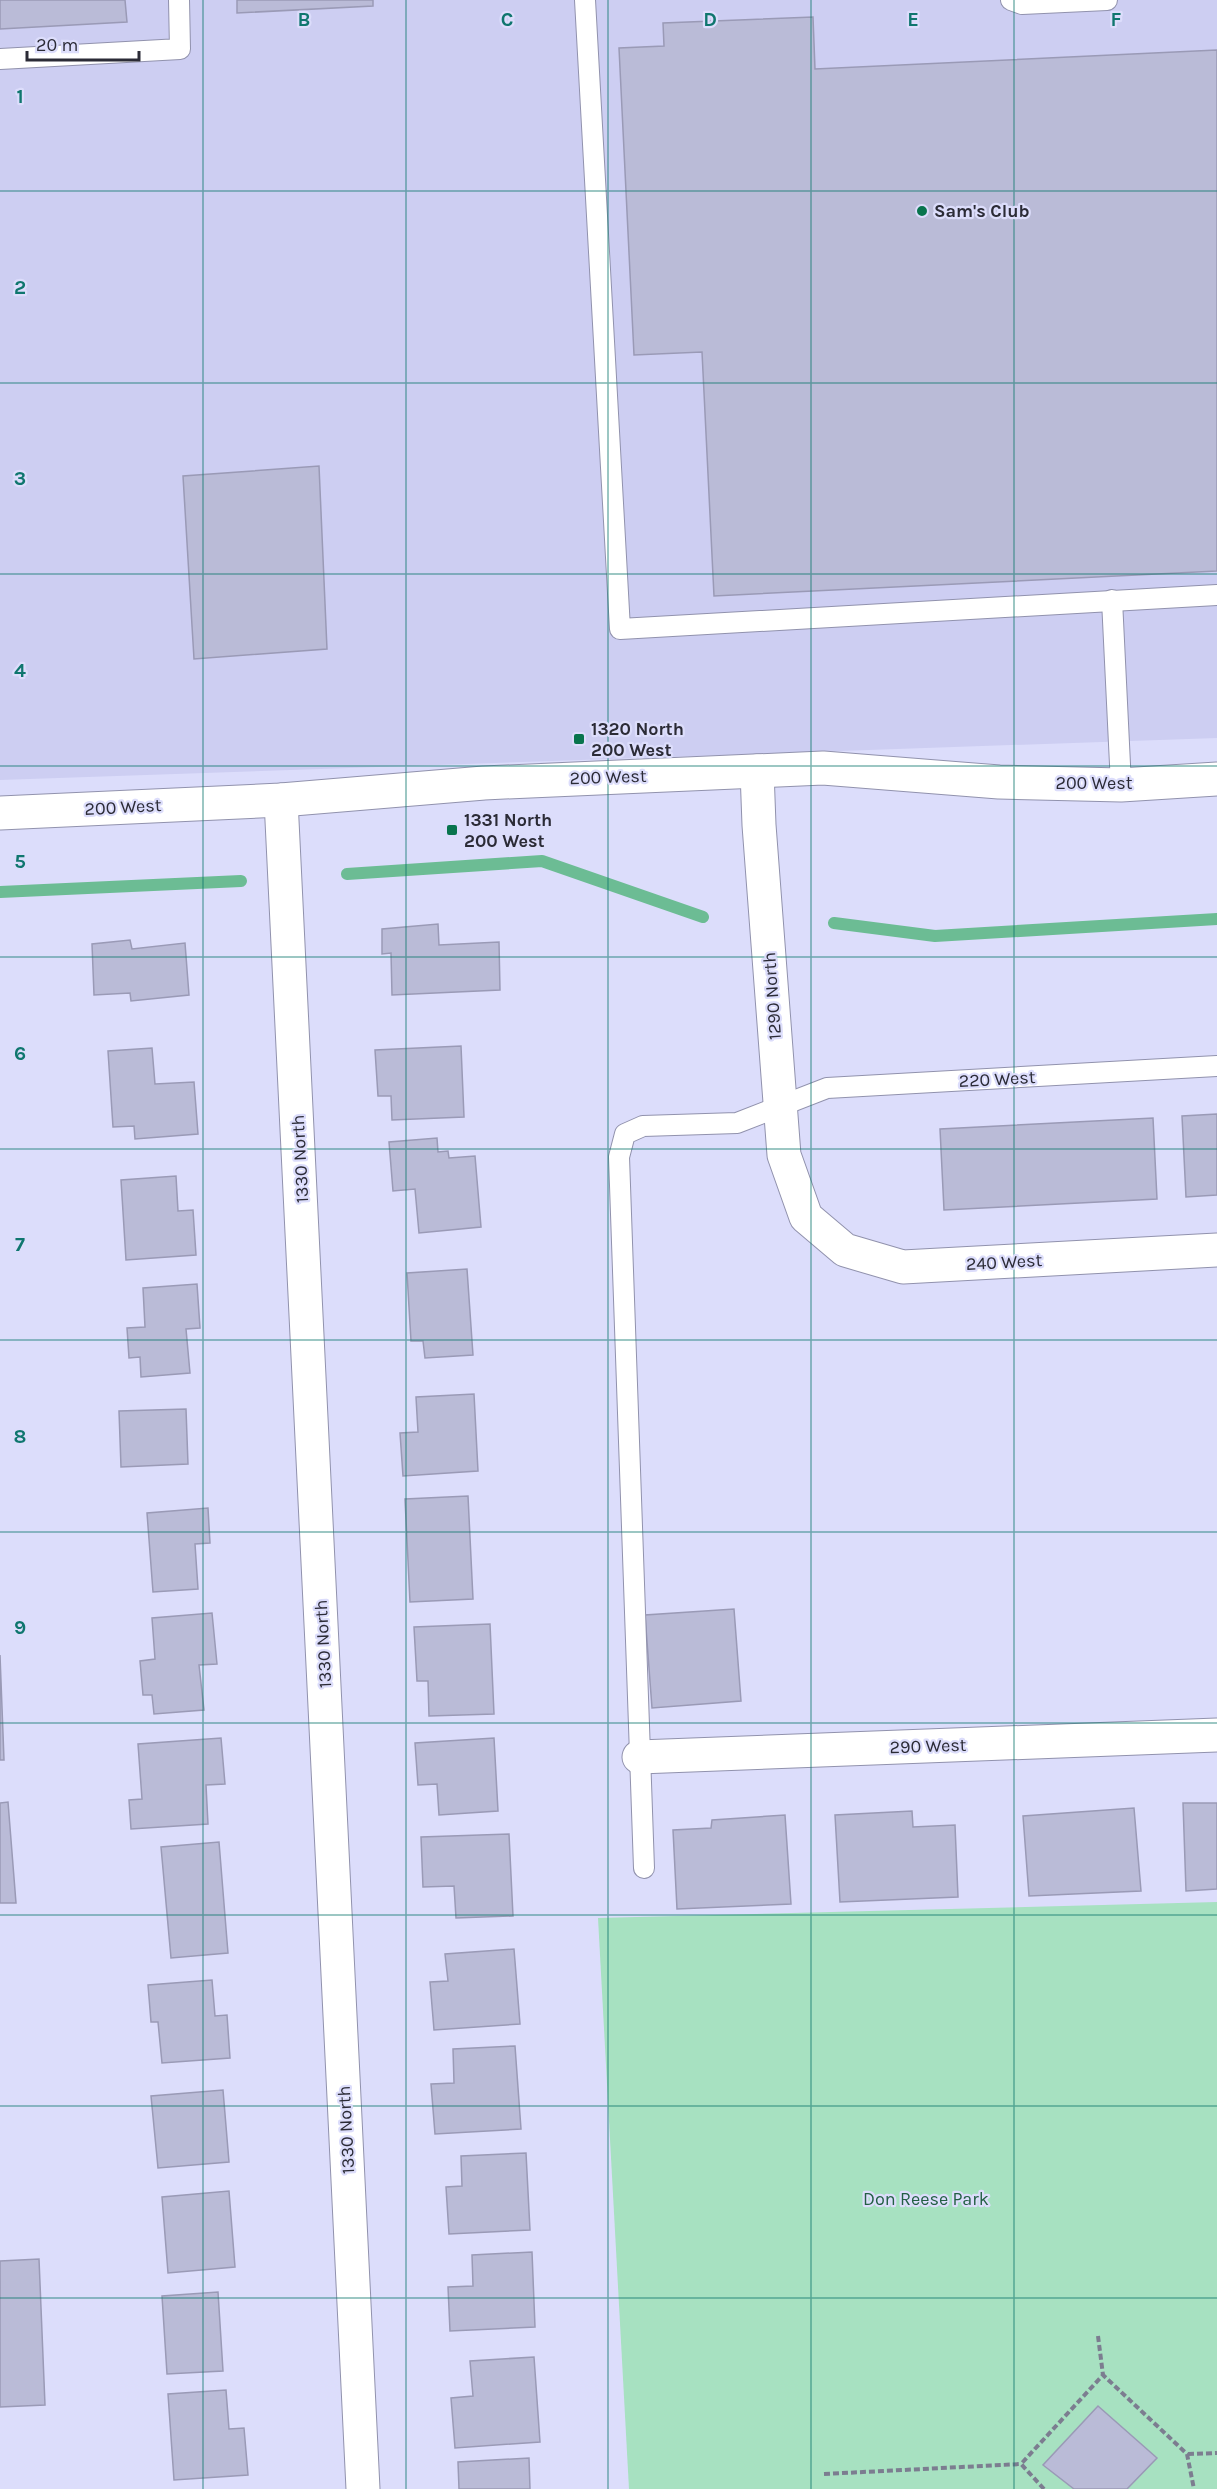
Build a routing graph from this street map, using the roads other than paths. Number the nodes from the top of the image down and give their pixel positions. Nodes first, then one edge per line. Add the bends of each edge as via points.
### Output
1 (178, 0) edge
2 (585, 0) edge
3 (1011, 0) edge
4 (1107, 0) edge
5 (0, 59) edge
6 (1217, 594) edge
7 (1112, 600) junction
8 (758, 771) junction
9 (1217, 779) edge
10 (1121, 785) junction
11 (281, 800) junction
12 (0, 813) edge
13 (1217, 1066) edge
14 (780, 1105) junction
15 (806, 1217) joint
16 (1217, 1250) edge
17 (1217, 1735) edge
18 (639, 1757) junction
19 (644, 1868) dead end
20 (363, 2489) edge

1 - 5 lane via 180,49
2 - 7 lane via 620,629
3 - 4 lane via 1022,4
6 - 7 lane
7 - 10 lane
8 - 10 street, 200 West via 823,768 999,782
8 - 11 street, 200 West via 484,783
8 - 14 street, 1290 North
9 - 10 street, 200 West
11 - 12 street, 200 West
11 - 20 street, 1330 North
13 - 14 lane, 220 West via 827,1088
14 - 15 street, 1290 North via 784,1155
14 - 18 lane, 220 West via 737,1123 643,1126 626,1134 619,1157
15 - 16 street, 240 West via 845,1250 903,1267
17 - 18 street, 290 West
18 - 19 lane, 220 West

